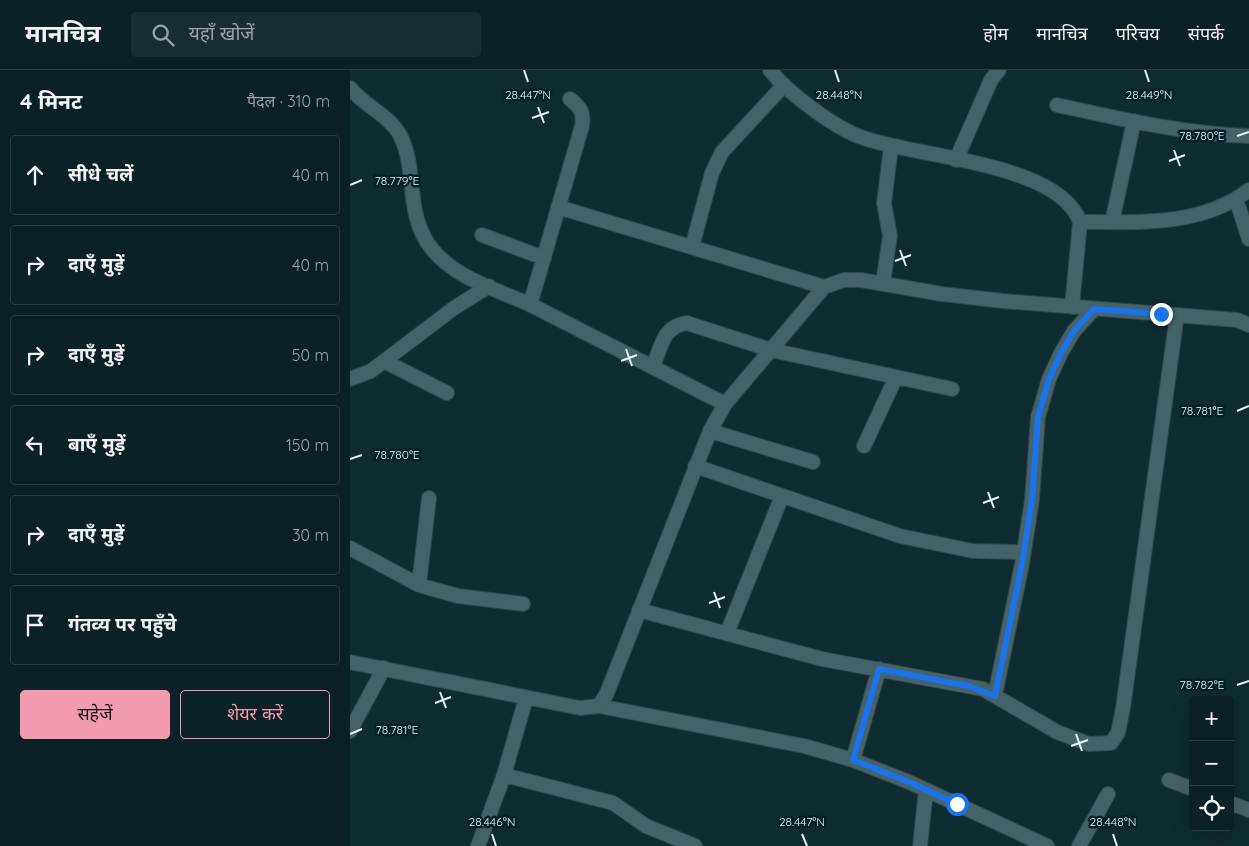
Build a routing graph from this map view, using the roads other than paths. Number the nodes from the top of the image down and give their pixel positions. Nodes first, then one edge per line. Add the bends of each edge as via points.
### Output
1 (770, 70) edge
2 (999, 70) edge
3 (784, 85) junction
4 (350, 89) edge
5 (570, 98) dead end
6 (1057, 105) dead end
7 (1134, 121) junction
8 (1249, 136) edge
9 (891, 147) junction
10 (956, 160) junction
11 (1249, 190) edge
12 (1236, 199) junction
13 (558, 207) junction
14 (1080, 222) junction
15 (1112, 222) junction
16 (482, 235) dead end
17 (1249, 239) edge
18 (692, 247) junction
19 (544, 258) junction
20 (883, 283) junction
21 (489, 286) junction
22 (824, 287) junction
23 (530, 305) junction
24 (1072, 307) junction
25 (1094, 309) junction
26 (1177, 315) junction
27 (1249, 323) edge
28 (771, 350) junction
29 (384, 361) junction
30 (653, 367) junction
31 (896, 377) junction
32 (350, 379) edge
33 (952, 389) dead end
34 (447, 393) dead end
35 (725, 404) junction
36 (710, 432) junction
37 (864, 446) dead end
38 (813, 462) dead end
39 (695, 466) junction
40 (782, 496) junction
41 (429, 498) dead end
42 (350, 548) edge
43 (1024, 552) junction
44 (419, 585) junction
45 (523, 604) dead end
46 (640, 610) junction
47 (727, 633) junction
48 (350, 662) edge
49 (384, 668) junction
50 (879, 669) junction
51 (995, 696) junction
52 (526, 698) junction
53 (600, 706) junction
54 (350, 731) edge
55 (853, 760) junction
56 (504, 775) junction
57 (1169, 780) dead end
58 (1189, 788) edge
59 (926, 790) junction
60 (1108, 794) dead end
61 (1234, 804) edge
62 (1249, 810) edge
63 (478, 846) edge
64 (695, 846) edge
65 (920, 846) edge
66 (1048, 846) edge
67 (1079, 846) edge

1 - 3 street
2 - 10 street via 991,80
3 - 9 street via 809,106 856,135
3 - 18 street via 722,152 712,173
4 - 21 street via 389,121 400,135 406,149 413,207 419,227 432,249 455,271
5 - 13 street via 584,114
6 - 7 street
7 - 8 street via 1218,135
7 - 15 street
9 - 10 street
9 - 20 street via 884,203 890,236
10 - 14 street via 997,168 1041,184 1064,198 1076,210
11 - 12 street
12 - 15 street via 1199,215 1161,222
12 - 17 street
13 - 18 street
13 - 19 street
14 - 15 street
14 - 24 street
16 - 19 street
18 - 22 street
19 - 23 street
20 - 22 street via 844,280
20 - 24 street via 942,294
21 - 23 street
21 - 29 street
22 - 28 street
23 - 30 street
24 - 25 street
25 - 26 street
25 - 43 street via 1074,331 1061,353 1038,417 1032,500
26 - 27 street
26 - 51 street via 1118,733 1110,743 1089,744 1057,732
28 - 30 street via 687,323 676,324 668,331
28 - 31 street
28 - 35 street
29 - 32 street via 372,371
29 - 34 street
30 - 35 street
31 - 33 street
31 - 37 street
35 - 36 street
36 - 38 street
36 - 39 street
39 - 40 street
39 - 46 street
40 - 43 street via 900,536 973,551
40 - 47 street
41 - 44 street
42 - 44 street
43 - 51 street
44 - 45 street via 458,596
46 - 47 street
46 - 53 street
47 - 50 street via 796,652
48 - 49 street
49 - 52 street
49 - 54 street
50 - 51 street via 968,686
50 - 55 street
52 - 53 street via 580,708
52 - 56 street
53 - 55 street via 804,746
55 - 59 street
56 - 63 street
56 - 64 street via 613,803 646,826
57 - 58 street
59 - 65 street
59 - 66 street
60 - 67 street
61 - 62 street

